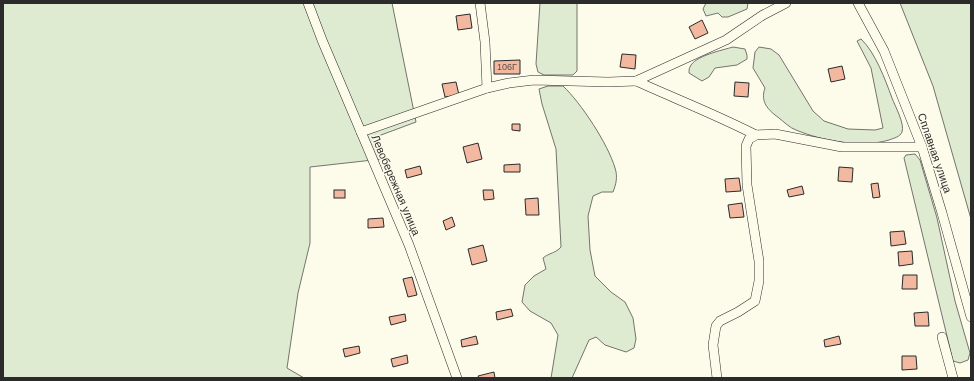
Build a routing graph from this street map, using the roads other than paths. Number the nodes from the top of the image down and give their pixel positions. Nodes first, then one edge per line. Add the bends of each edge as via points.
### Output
1 (308, 3) edge
2 (480, 3) edge
3 (786, 3) edge
4 (858, 3) edge
5 (636, 81) junction
6 (487, 88) junction
7 (361, 132) junction
8 (756, 135) junction
9 (922, 147) junction
10 (971, 316) edge
11 (942, 337) dead end
12 (457, 378) edge
13 (717, 378) edge
14 (953, 378) edge

1 - 7 street, Левобережная улица
2 - 6 street
3 - 5 street via 726,40
4 - 9 street, Сплавная улица via 884,51
5 - 6 street via 534,80
5 - 8 street
6 - 7 street
7 - 12 street, Левобережная улица via 414,258
8 - 9 street via 775,134 842,147
8 - 13 street via 749,139 746,146 747,185 759,261 758,288 755,301 720,321 716,326 713,345
9 - 10 street, Сплавная улица
11 - 14 street

